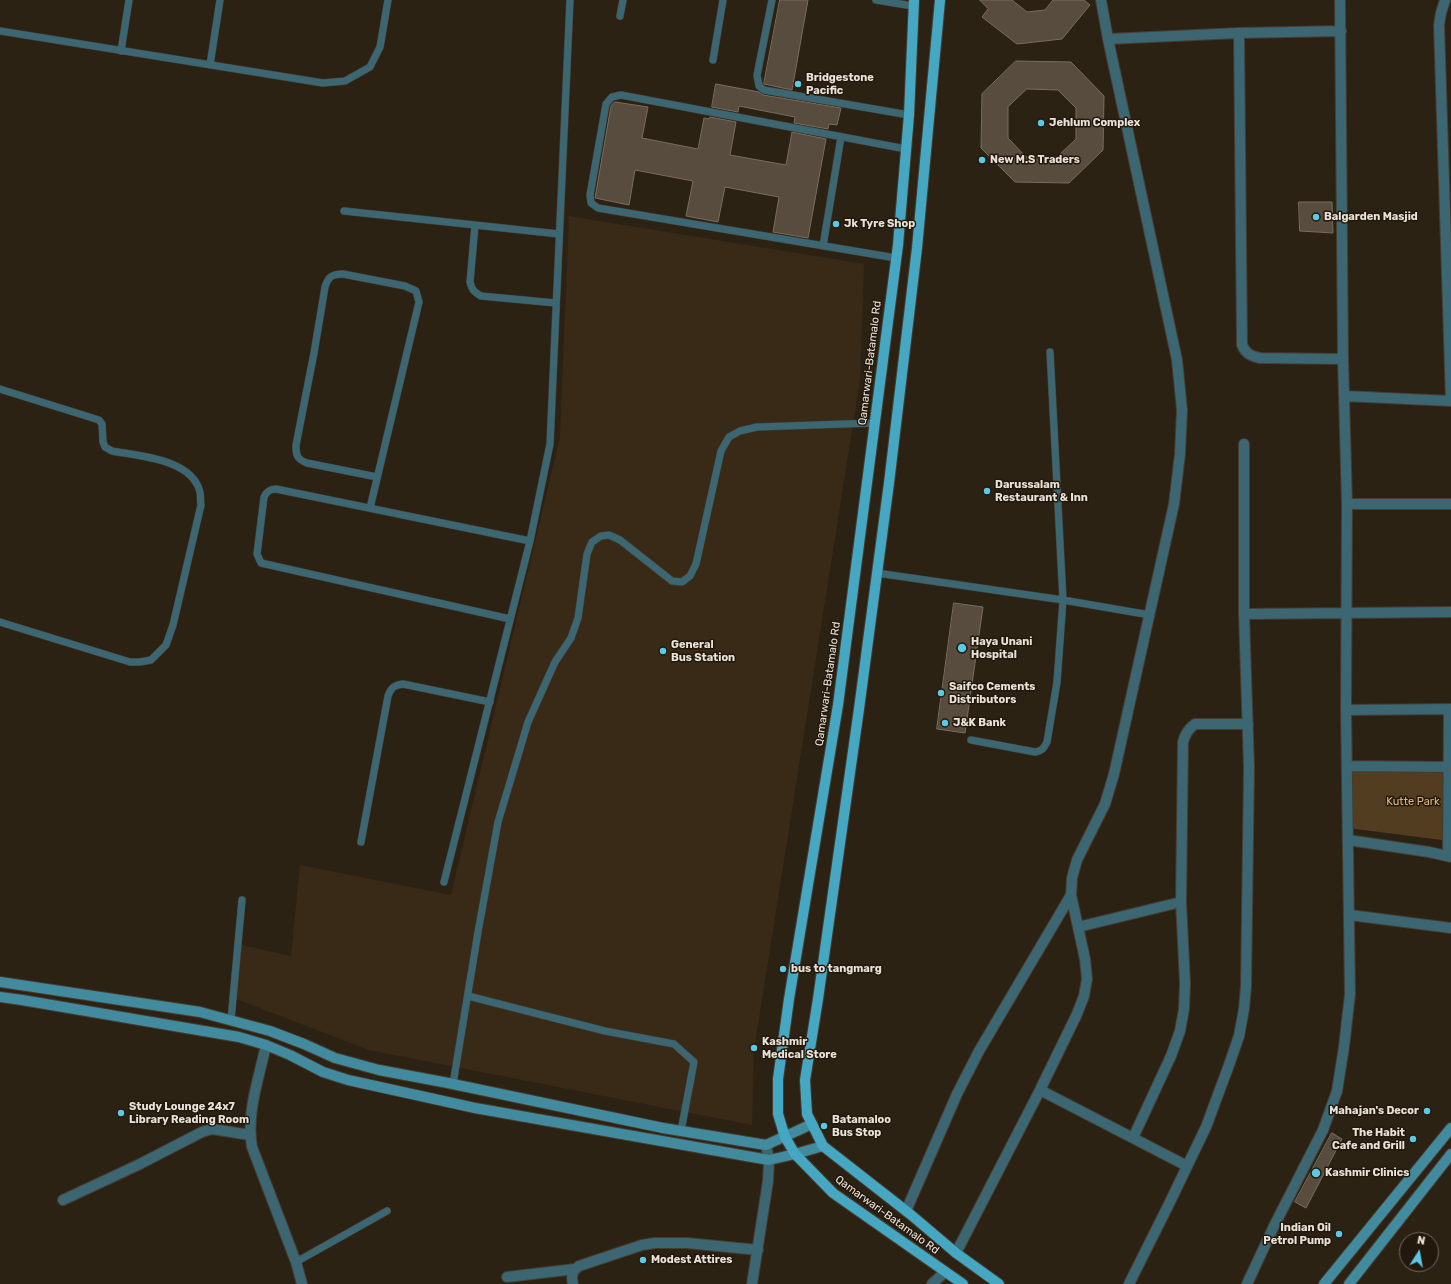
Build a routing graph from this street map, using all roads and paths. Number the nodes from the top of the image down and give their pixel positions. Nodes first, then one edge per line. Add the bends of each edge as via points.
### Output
1 (129, 0) edge
2 (220, 0) edge
3 (388, 0) edge
4 (570, 0) edge
5 (623, 0) edge
6 (723, 0) edge
7 (772, 0) edge
8 (876, 0) edge
9 (940, 0) edge
10 (1101, 0) edge
11 (1340, 0) edge
12 (1445, 0) edge
13 (914, 3) edge
14 (620, 16) dead end
15 (0, 31) edge
16 (1342, 31) junction
17 (1239, 33) junction
18 (1108, 39) junction
19 (122, 51) junction
20 (713, 60) dead end
21 (210, 65) junction
22 (909, 115) junction
23 (841, 136) junction
24 (906, 149) junction
25 (344, 211) dead end
26 (475, 225) junction
27 (559, 234) junction
28 (823, 246) junction
29 (896, 258) junction
30 (556, 303) junction
31 (1449, 309) edge
32 (1050, 352) dead end
33 (1343, 359) junction
34 (0, 389) edge
35 (1344, 396) junction
36 (1451, 401) edge
37 (874, 423) junction
38 (1244, 444) dead end
39 (377, 477) junction
40 (1347, 504) junction
41 (1451, 504) edge
42 (370, 508) junction
43 (530, 541) junction
44 (877, 573) junction
45 (1063, 600) junction
46 (1451, 612) edge
47 (1346, 613) junction
48 (1244, 614) junction
49 (1150, 615) junction
50 (510, 619) junction
51 (0, 622) edge
52 (490, 702) junction
53 (1450, 709) edge
54 (1346, 710) junction
55 (1248, 724) junction
56 (971, 740) dead end
57 (1347, 766) junction
58 (1449, 768) junction
59 (1348, 840) junction
60 (360, 842) dead end
61 (1450, 856) edge
62 (444, 882) dead end
63 (1071, 895) junction
64 (242, 900) dead end
65 (1181, 902) junction
66 (1350, 915) junction
67 (1078, 927) junction
68 (1451, 928) edge
69 (0, 982) edge
70 (468, 996) junction
71 (0, 997) edge
72 (231, 1020) junction
73 (266, 1045) junction
74 (453, 1084) junction
75 (1040, 1090) junction
76 (812, 1124) junction
77 (1451, 1128) edge
78 (681, 1131) junction
79 (250, 1135) junction
80 (785, 1137) junction
81 (1133, 1138) junction
82 (766, 1145) junction
83 (823, 1146) junction
84 (795, 1154) junction
85 (1451, 1154) edge
86 (769, 1160) junction
87 (1187, 1166) junction
88 (63, 1200) dead end
89 (387, 1211) dead end
90 (908, 1213) junction
91 (758, 1250) junction
92 (956, 1253) junction
93 (296, 1262) junction
94 (575, 1269) junction
95 (946, 1272) junction
96 (507, 1277) dead end
97 (302, 1284) edge
98 (573, 1284) edge
99 (752, 1284) edge
100 (932, 1284) edge
101 (963, 1284) edge
102 (999, 1284) edge
103 (1129, 1284) edge
104 (1247, 1284) edge
105 (1324, 1284) edge
106 (1349, 1284) edge

1 - 19 lane
2 - 21 lane
3 - 21 lane via 380,47 370,67 345,81 323,83
4 - 27 lane
5 - 14 lane
6 - 20 lane
7 - 22 lane via 757,75 759,86 764,90
8 - 13 lane
9 - 44 main road, Qamarwari-Batamalo Rd via 916,248
10 - 18 street
11 - 16 street
12 - 31 street via 1439,25
13 - 22 main road, Qamarwari-Batamalo Rd
15 - 19 lane
16 - 17 street
16 - 33 street
17 - 18 street
17 - 33 street via 1242,345 1245,352 1260,358
18 - 49 street via 1177,360 1182,410 1174,504
19 - 21 lane
22 - 24 main road, Qamarwari-Batamalo Rd
23 - 24 lane
23 - 28 lane
23 - 28 lane via 621,95 612,97 606,104 590,194 592,203 598,208
24 - 29 main road, Qamarwari-Batamalo Rd
25 - 26 lane
26 - 27 lane
26 - 30 lane via 470,282 475,293 481,296
27 - 30 lane
28 - 29 lane
29 - 37 main road, Qamarwari-Batamalo Rd
30 - 43 lane via 550,444
31 - 36 street
32 - 45 lane
33 - 35 street
34 - 51 lane via 99,420 102,424 105,447 112,451 183,468 200,492 201,505 166,644 151,660 130,662
35 - 36 street
35 - 40 street
37 - 70 lane via 757,427 729,437 721,451 696,564 690,576 682,582 672,581 620,540 609,535 601,536 592,542 587,554 578,618 571,638 555,662 528,722 498,822
37 - 80 main road, Qamarwari-Batamalo Rd via 838,706 778,1079 778,1114
38 - 48 street
39 - 39 lane via 419,302 418,296 416,291 405,286 342,274 332,275 325,287 296,454 299,460 307,463
39 - 42 lane
40 - 41 street
40 - 47 street
42 - 43 lane
42 - 50 lane via 271,489 264,497 258,559 267,565
43 - 50 lane
44 - 45 lane
44 - 76 main road, Qamarwari-Batamalo Rd via 805,1080 807,1114
45 - 49 lane
45 - 56 lane via 1056,682 1044,748 1040,752 1035,752
46 - 47 street
47 - 48 street
47 - 54 street
48 - 55 street
49 - 63 street via 1114,774 1104,804 1077,860
50 - 52 lane
52 - 60 lane via 403,684 391,689
52 - 62 lane
53 - 54 street
53 - 58 street
54 - 57 street
55 - 65 street via 1195,724 1184,736
55 - 87 street via 1244,1009 1239,1036 1229,1065 1206,1127
57 - 58 street
57 - 59 street
58 - 61 street
59 - 61 street
59 - 66 street
63 - 67 street
63 - 90 street via 979,1051 957,1094
64 - 72 lane
65 - 67 street
65 - 81 street via 1185,983 1180,1031
66 - 68 street
66 - 104 street via 1350,994 1337,1091 1323,1130
67 - 75 street via 1087,979 1084,996
69 - 72 street via 200,1012
70 - 74 lane
70 - 78 lane via 605,1031 674,1044 694,1062
71 - 73 street via 196,1029
72 - 74 street via 270,1031 335,1058 379,1070
73 - 79 street via 252,1109
73 - 86 street via 323,1072 348,1080 475,1108
74 - 78 street
75 - 81 street
75 - 92 street
76 - 80 street
76 - 83 main road, Qamarwari-Batamalo Rd
77 - 105 street
78 - 82 street
79 - 88 street via 212,1129 202,1132
79 - 93 street via 252,1147
80 - 82 street
80 - 84 main road, Qamarwari-Batamalo Rd
81 - 87 street
82 - 86 street
83 - 84 street
83 - 90 main road, Qamarwari-Batamalo Rd
84 - 86 street
84 - 95 main road, Qamarwari-Batamalo Rd via 833,1193
85 - 106 street
86 - 91 street
87 - 103 street
89 - 93 lane
90 - 92 main road, Qamarwari-Batamalo Rd
91 - 94 street via 655,1242
91 - 99 street
92 - 102 main road, Qamarwari-Batamalo Rd
93 - 97 street
94 - 96 street
94 - 98 street via 572,1274
95 - 100 street
95 - 101 main road, Qamarwari-Batamalo Rd

